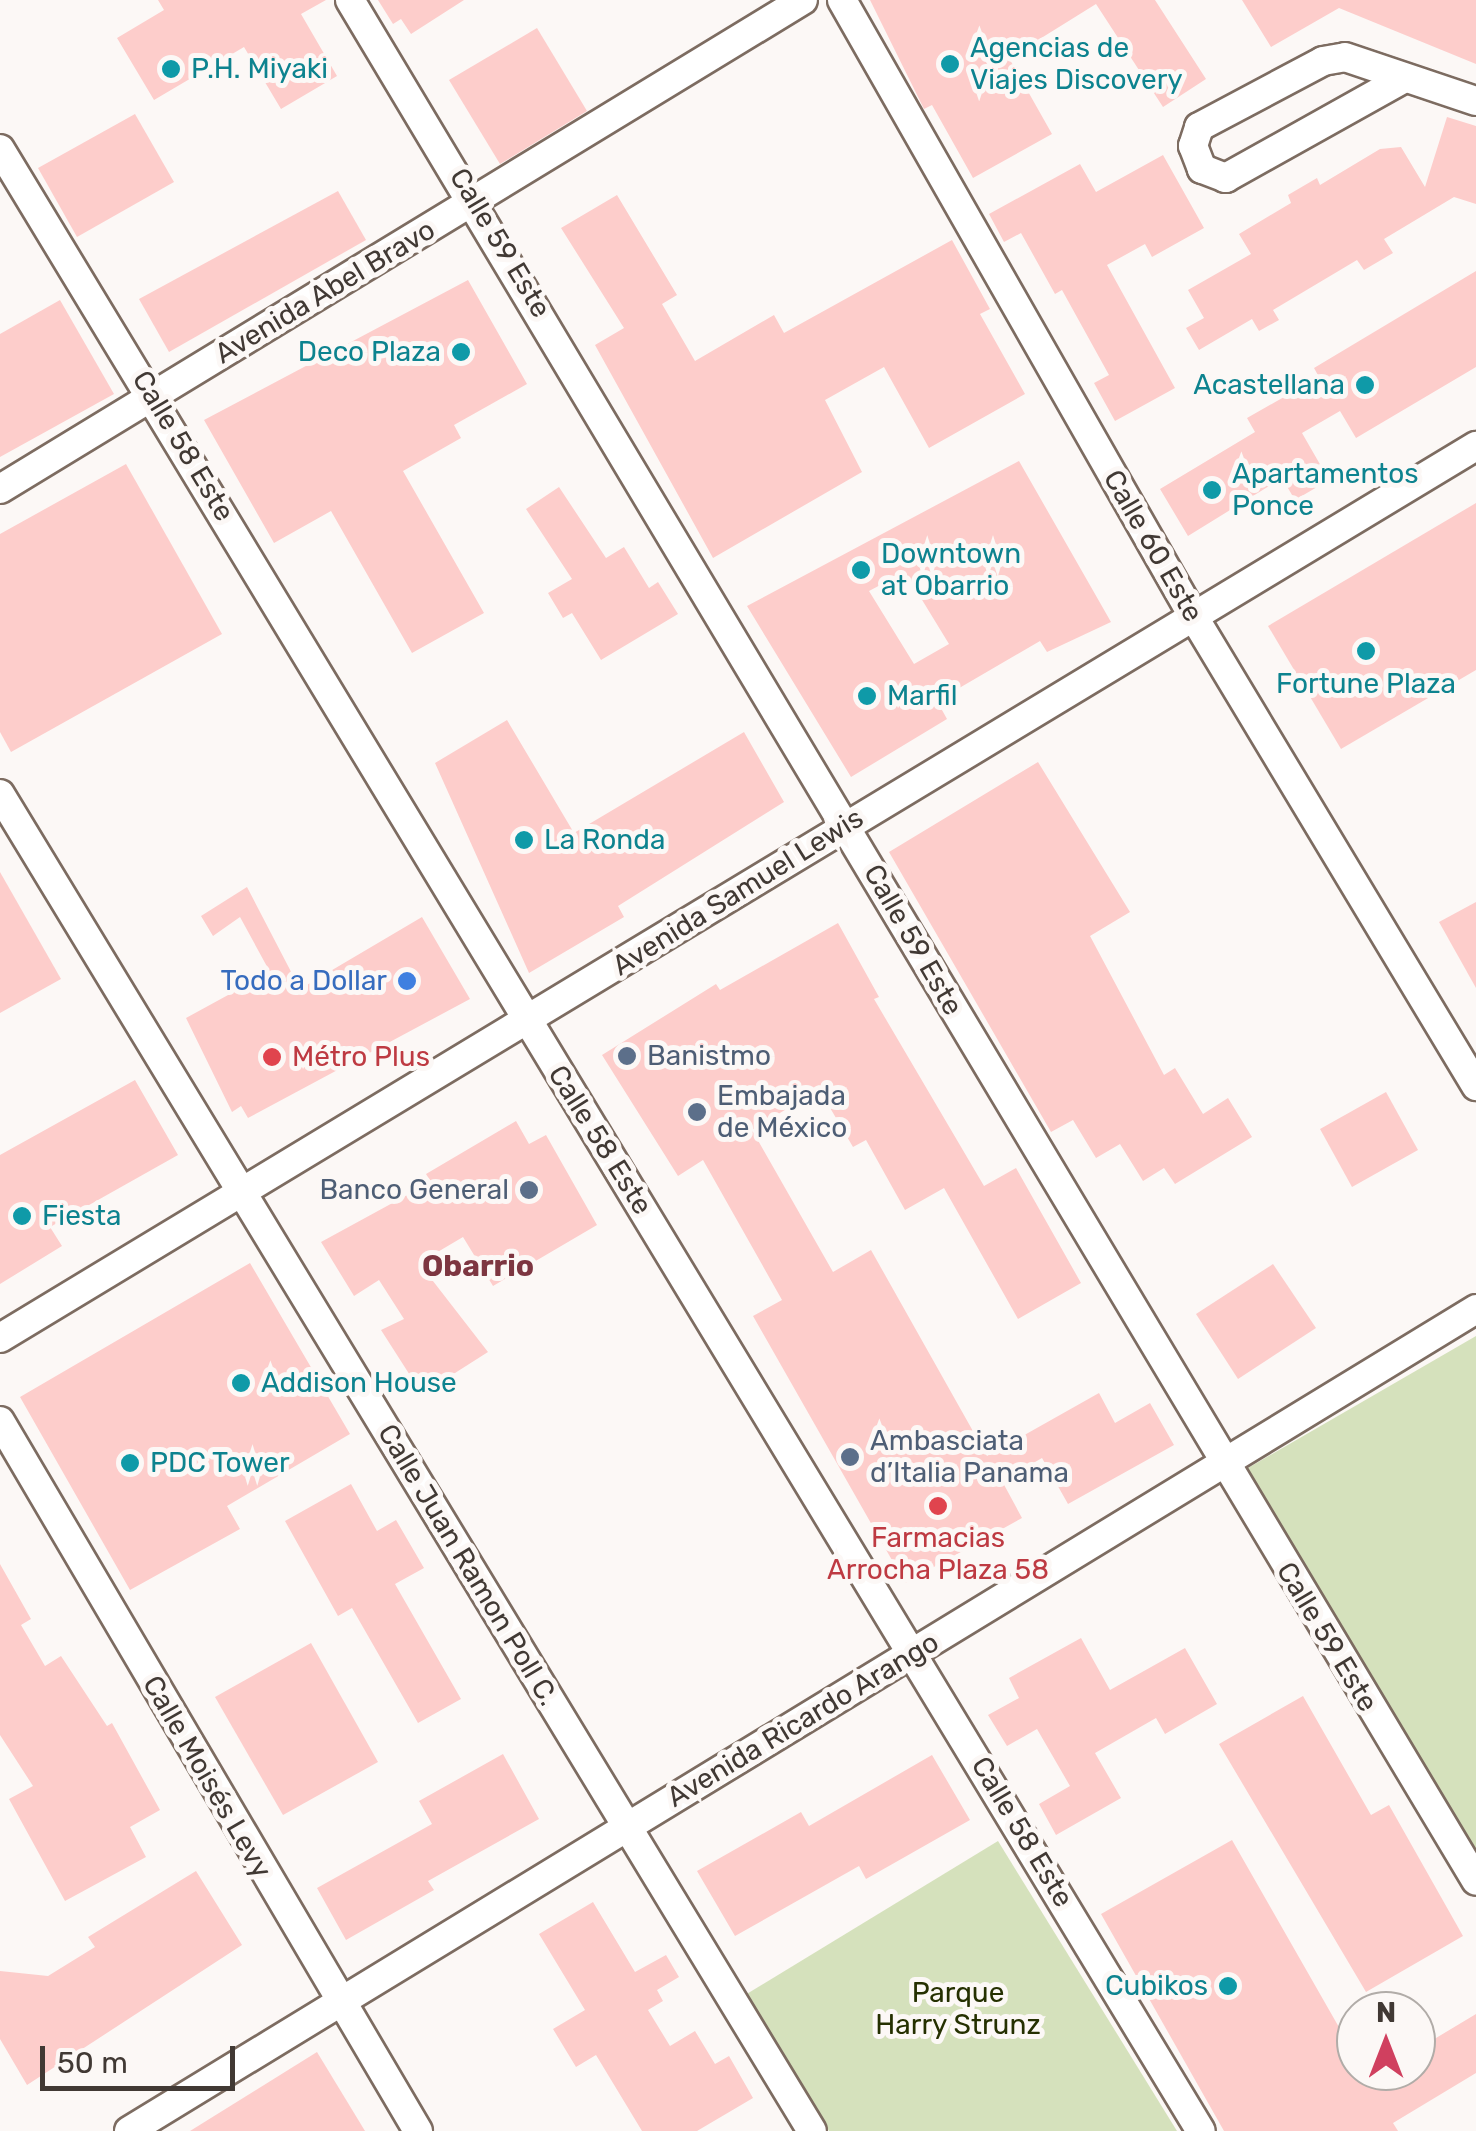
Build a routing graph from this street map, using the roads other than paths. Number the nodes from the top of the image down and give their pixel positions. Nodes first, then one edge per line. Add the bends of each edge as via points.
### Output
1 (350, 0) edge
2 (803, 0) edge
3 (842, 0) edge
4 (1401, 80) junction
5 (1476, 101) edge
6 (0, 149) edge
7 (476, 200) junction
8 (154, 396) junction
9 (1476, 446) edge
10 (0, 489) edge
11 (1192, 614) junction
12 (0, 794) edge
13 (846, 824) junction
14 (528, 1022) junction
15 (1476, 1086) edge
16 (244, 1190) junction
17 (1476, 1309) edge
18 (0, 1338) edge
19 (0, 1421) edge
20 (1221, 1465) junction
21 (914, 1652) junction
22 (626, 1828) junction
23 (1476, 1881) edge
24 (339, 2003) junction
25 (129, 2131) edge
26 (418, 2131) edge
27 (812, 2131) edge
28 (1201, 2131) edge

1 - 7 street, Calle 59 Este
2 - 7 street, Avenida Abel Bravo
3 - 11 street, Calle 60 Este
4 - 4 street via 1344,57 1322,61 1199,127 1193,146 1202,169 1226,178
4 - 5 street
6 - 8 street, Calle 58 Este
7 - 8 street, Avenida Abel Bravo
7 - 13 street, Calle 59 Este
8 - 10 street, Avenida Abel Bravo
8 - 14 street, Calle 58 Este
9 - 11 street, Avenida Samuel Lewis
11 - 13 street, Avenida Samuel Lewis
11 - 15 street, Calle 60 Este
12 - 16 street, Calle Juan Ramon Poll C.
13 - 14 street, Avenida Samuel Lewis
13 - 20 street, Calle 59 Este
14 - 16 street, Avenida Samuel Lewis
14 - 21 street, Calle 58 Este
16 - 18 street, Avenida Samuel Lewis
16 - 22 street, Calle Juan Ramon Poll C.
17 - 20 street, Avenida Ricardo Arango
19 - 24 street, Calle Moisés Levy
20 - 21 street, Avenida Ricardo Arango
20 - 23 street, Calle 59 Este
21 - 22 street, Avenida Ricardo Arango
21 - 28 street, Calle 58 Este
22 - 24 street, Avenida Ricardo Arango
22 - 27 street, Calle Juan Ramon Poll C.
24 - 25 street, Avenida Ricardo Arango
24 - 26 street, Calle Moisés Levy

